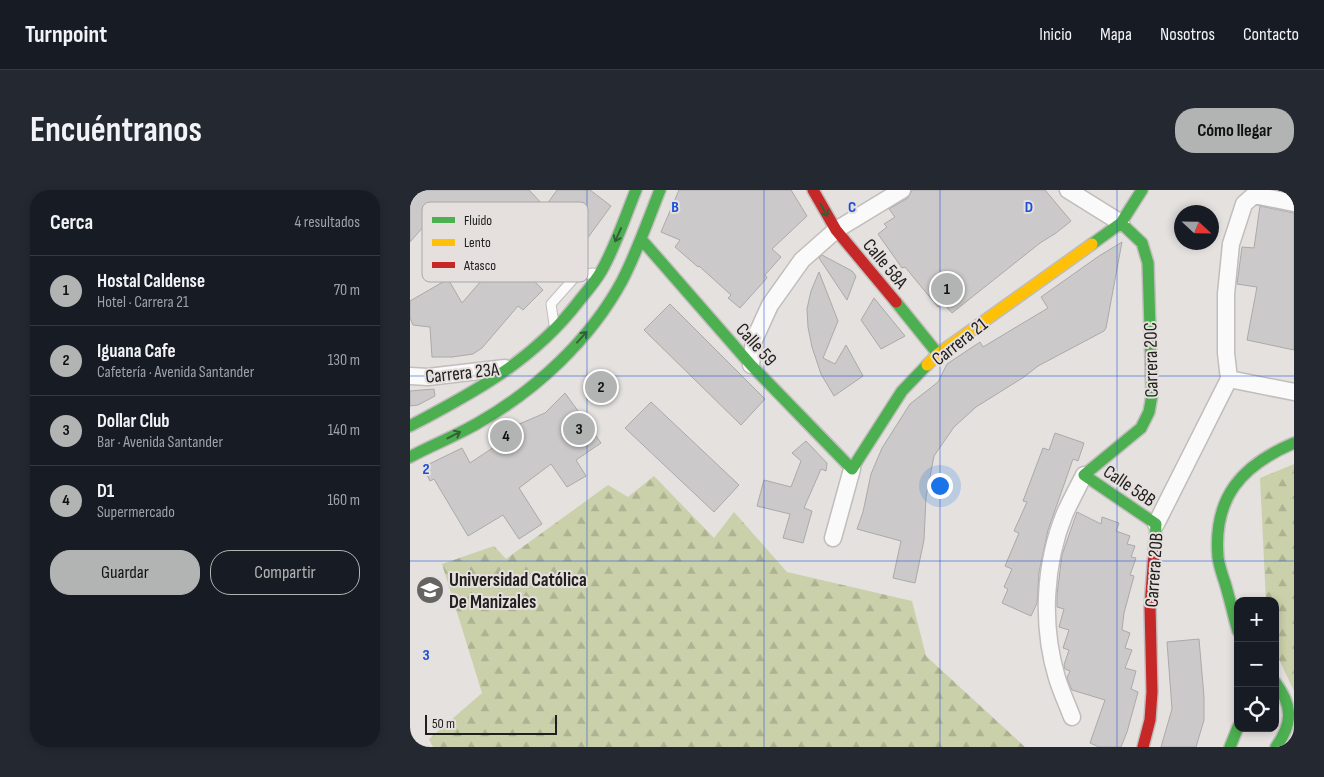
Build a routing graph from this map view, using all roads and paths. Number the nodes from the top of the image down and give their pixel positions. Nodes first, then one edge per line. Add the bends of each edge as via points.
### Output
1 (636, 190) edge
2 (660, 190) edge
3 (813, 190) edge
4 (902, 190) edge
5 (1068, 190) edge
6 (1142, 190) edge
7 (1294, 203) edge
8 (1121, 223) junction
9 (836, 230) junction
10 (641, 239) junction
11 (601, 272) junction
12 (588, 274) edge
13 (571, 282) edge
14 (555, 330) junction
15 (938, 354) junction
16 (751, 365) junction
17 (514, 366) junction
18 (410, 376) edge
19 (1229, 379) junction
20 (1294, 392) edge
21 (410, 426) edge
22 (1294, 443) edge
23 (410, 457) edge
24 (852, 468) junction
25 (1084, 475) junction
26 (1156, 524) junction
27 (833, 538) dead end
28 (1234, 617) edge
29 (1280, 692) edge
30 (1072, 717) dead end
31 (1236, 732) edge
32 (1143, 747) edge
33 (1230, 747) edge
34 (1276, 747) edge

1 -> 11 street
2 - 10 street
3 -> 9 street, Calle 58A
4 - 9 street
5 - 8 street
6 - 8 street, Carrera 21
7 - 19 street via 1254,195 1244,204 1231,244 1226,294
8 - 15 street, Carrera 21
8 - 25 street, Carrera 20C via 1142,243 1148,263 1152,395 1149,412 1141,428
9 - 15 street, Calle 58A
9 - 16 street via 802,260 770,305 754,340
10 - 16 street, Calle 59
23 -> 10 street via 505,405 566,355 592,326 617,289
11 - 12 lane
11 - 14 street
13 - 14 lane via 551,304
14 - 17 street
15 - 24 street, Carrera 21 via 902,391
16 - 24 street, Calle 59
17 - 18 street, Carrera 23A via 428,377
17 - 21 street via 466,397
19 - 20 street
19 - 26 street, Carrera 20B
22 - 28 street via 1252,464 1233,486 1218,524 1218,559
24 - 27 street, Carrera 21
25 - 26 street, Calle 58B
25 - 30 street, Carrera 20C via 1065,513 1052,553 1047,594 1048,637 1057,678
26 - 32 street, Carrera 20B via 1150,607 1152,692 1150,720
29 - 34 street via 1288,700 1290,719 1286,736
31 - 33 street

